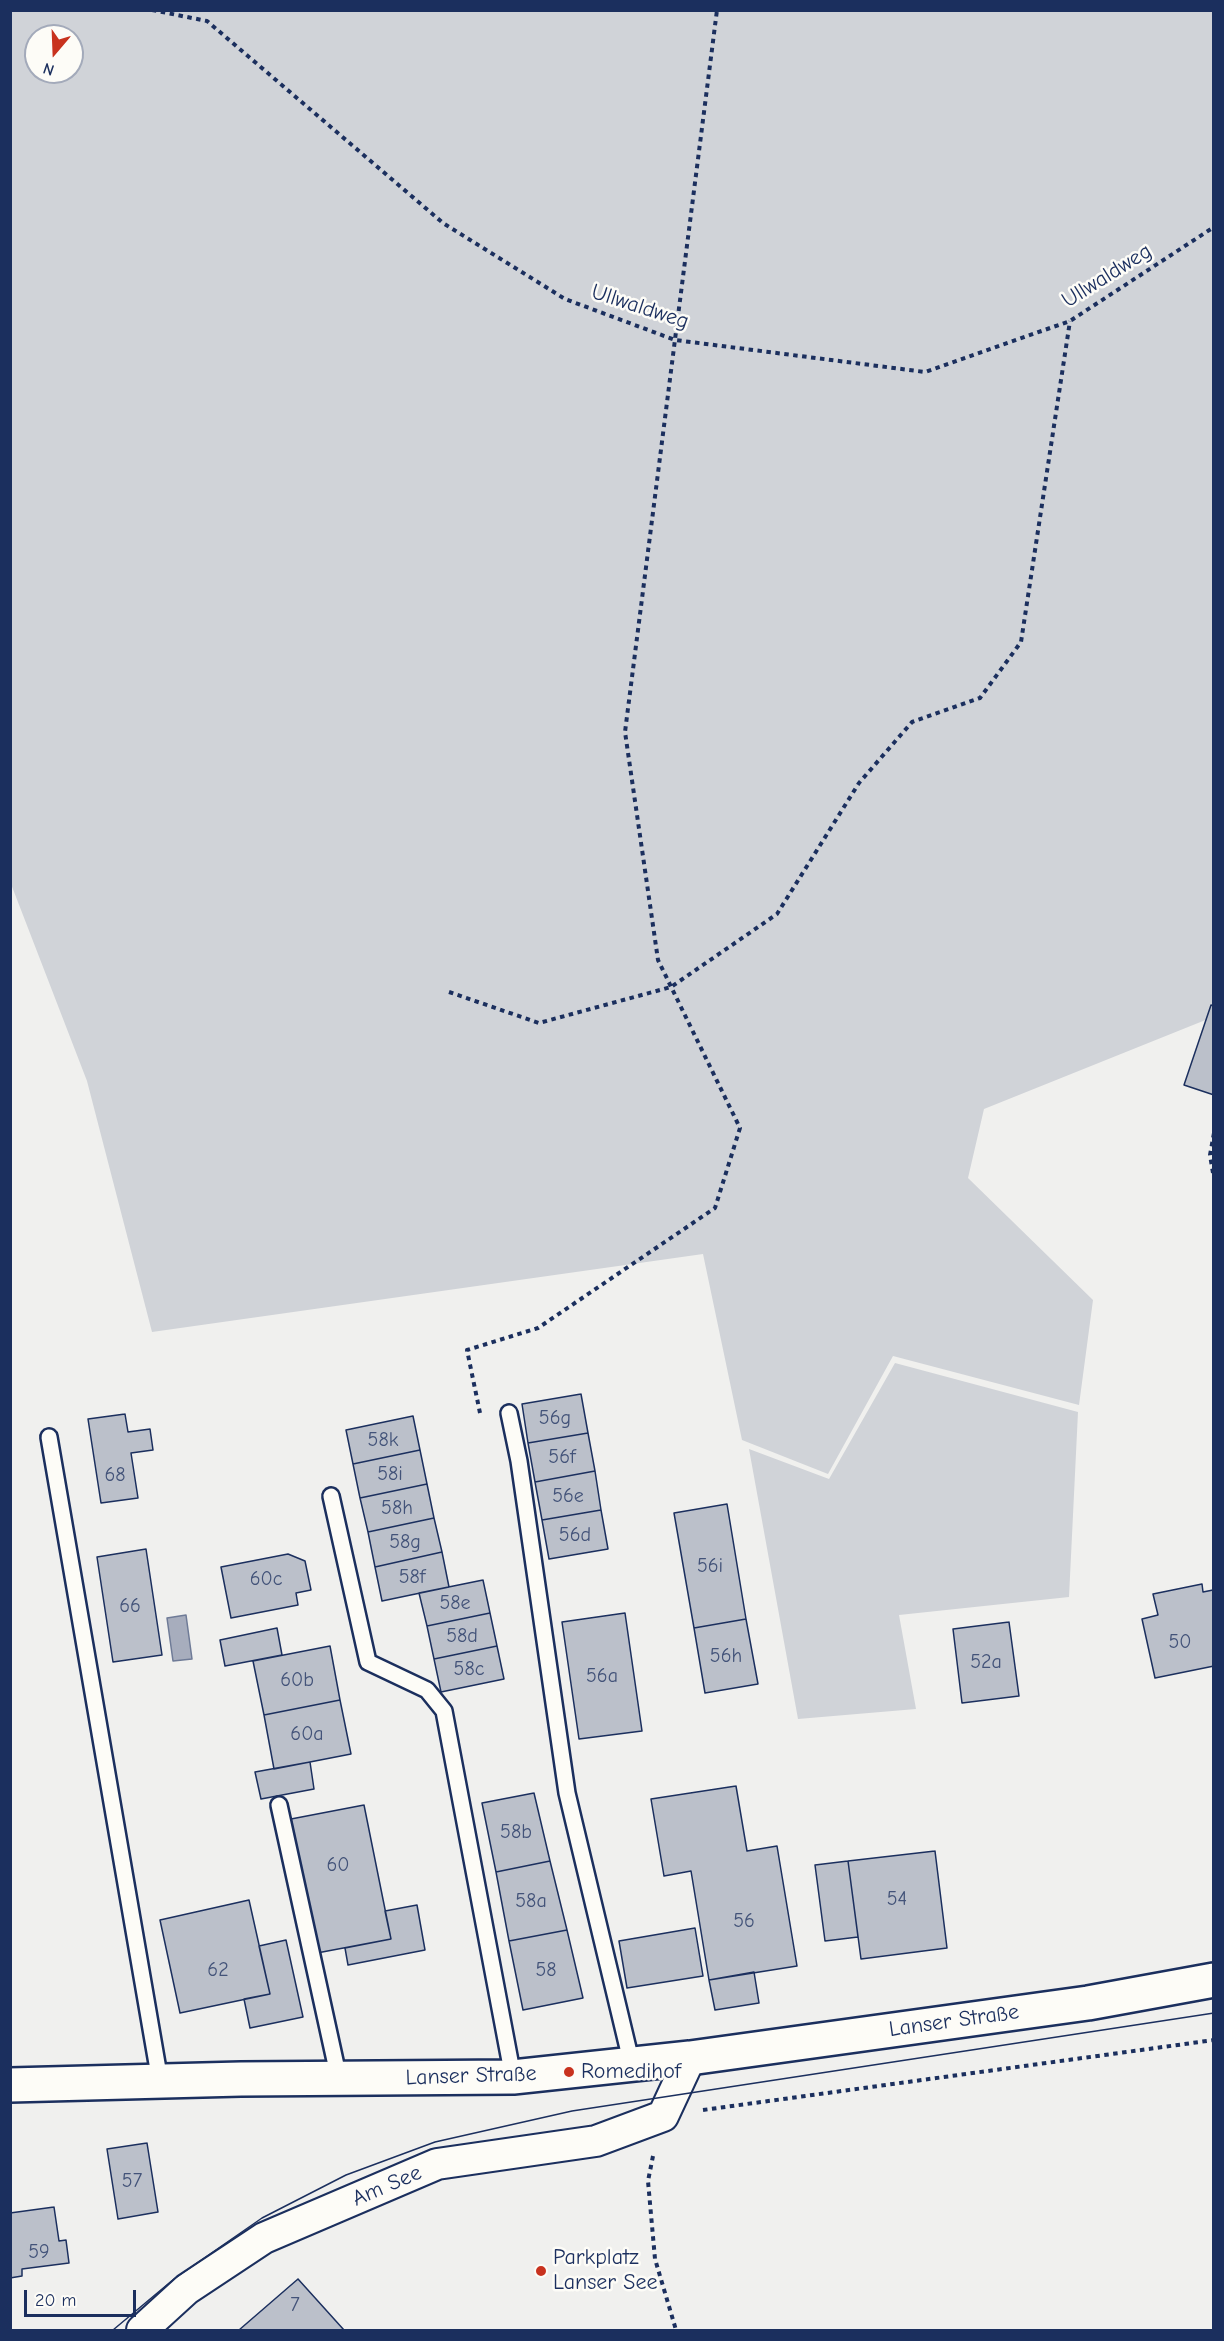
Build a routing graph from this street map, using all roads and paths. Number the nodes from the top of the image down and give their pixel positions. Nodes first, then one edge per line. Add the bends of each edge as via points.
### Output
1 (152, 10) edge
2 (717, 10) edge
3 (1214, 227) edge
4 (1070, 321) junction
5 (675, 340) junction
6 (671, 987) junction
7 (449, 992) dead end
8 (1214, 1133) edge
9 (1213, 1173) edge
10 (509, 1413) dead end
11 (482, 1424) dead end
12 (49, 1437) dead end
13 (331, 1496) dead end
14 (279, 1805) dead end
15 (1214, 1980) edge
16 (1214, 2040) edge
17 (690, 2058) junction
18 (632, 2065) junction
19 (513, 2077) junction
20 (339, 2079) junction
21 (160, 2081) junction
22 (10, 2085) edge
23 (663, 2116) junction
24 (142, 2331) edge
25 (676, 2331) edge

1 - 5 path, Ullwaldweg via 207,21 443,223 565,299
2 - 5 path
3 - 4 path, Ullwaldweg
4 - 5 path, Ullwaldweg via 926,372
4 - 6 path via 1021,642 980,698 912,722 859,783 777,914
5 - 6 path via 625,732 658,960
6 - 7 path via 539,1023
6 - 11 path via 740,1128 715,1208 538,1328 468,1350
8 - 9 path via 1210,1155
10 - 18 lane via 567,1793
12 - 21 lane
13 - 19 lane via 368,1662 427,1690 444,1711
14 - 20 lane
15 - 17 main road, Lanser Straße via 1088,2003
16 - 23 path
17 - 18 main road, Lanser Straße
17 - 23 street
18 - 19 main road, Lanser Straße
19 - 20 main road, Lanser Straße
20 - 21 main road, Lanser Straße
21 - 22 main road, Lanser Straße
23 - 24 street, Am See via 596,2141 437,2164 264,2238 187,2289
23 - 25 path via 648,2181 655,2259

